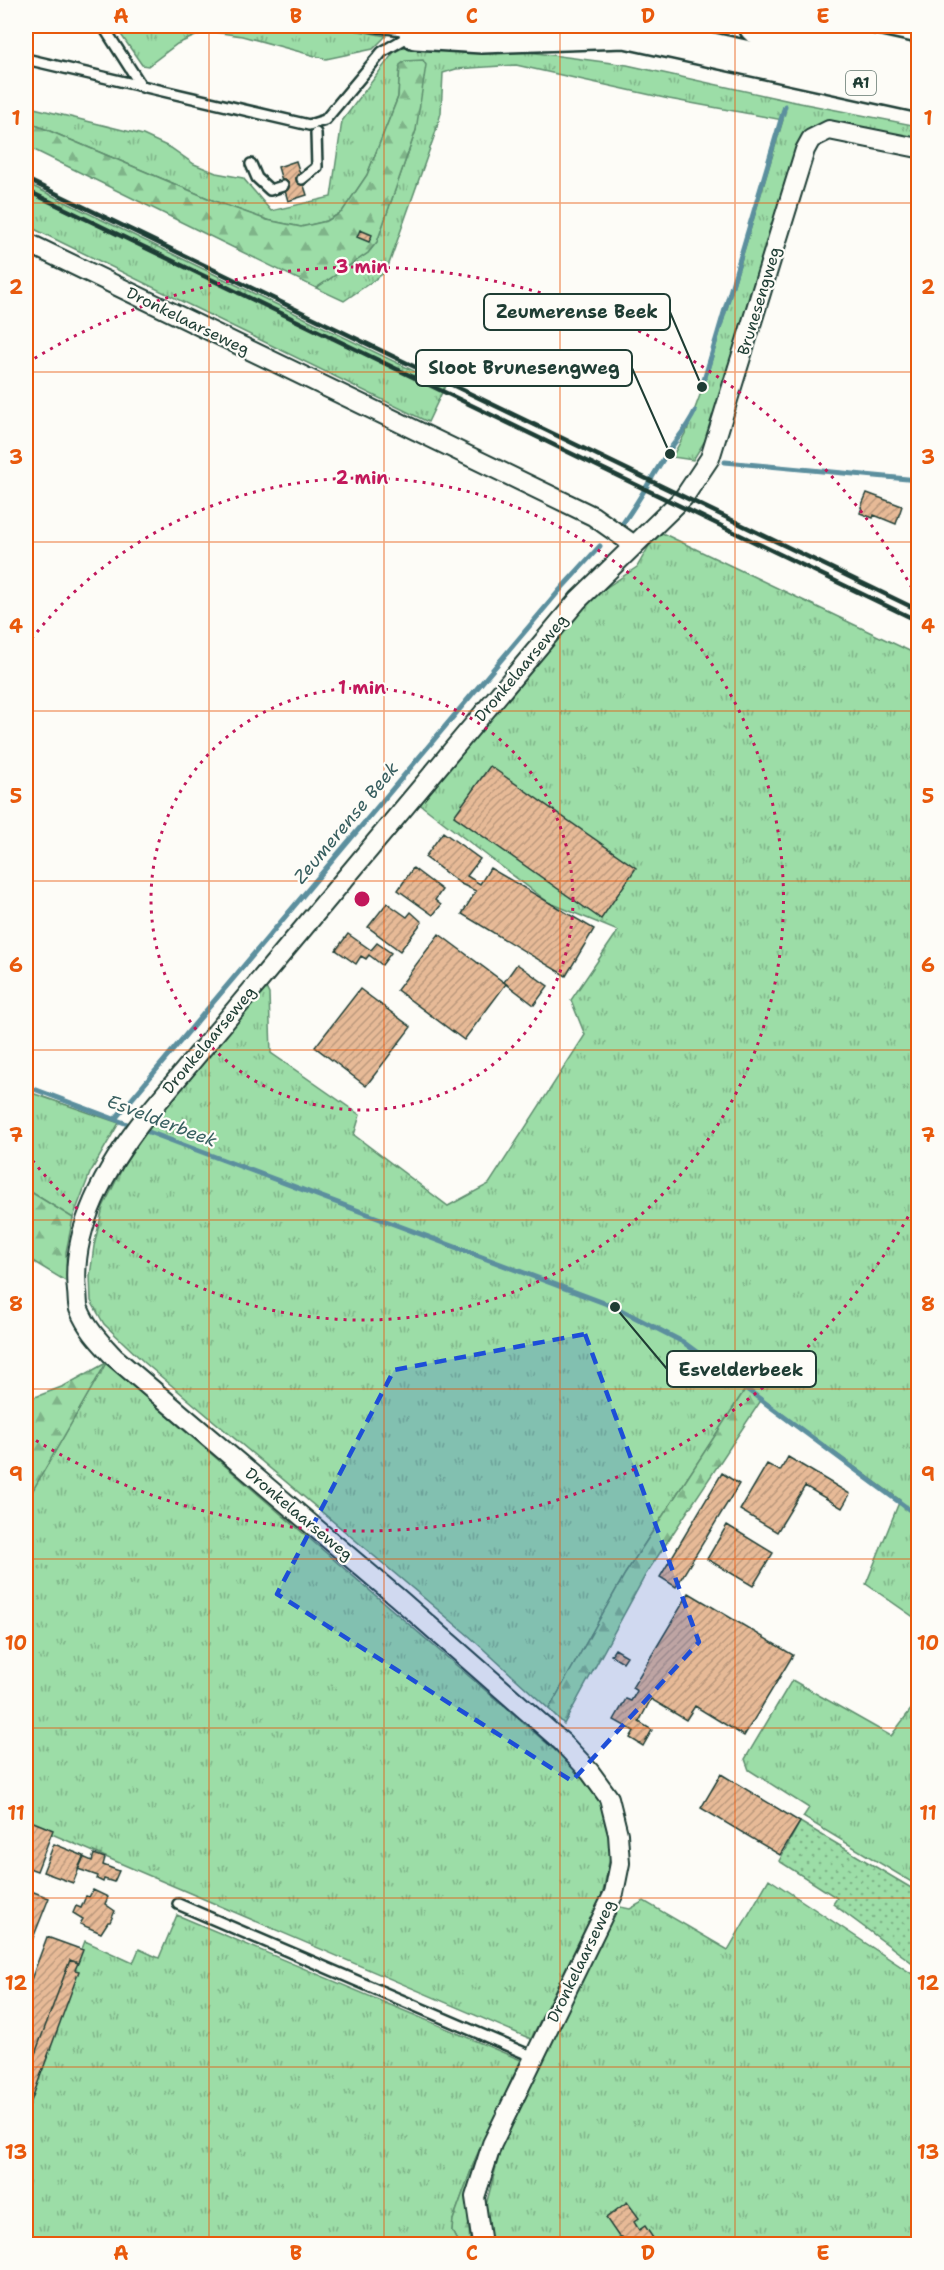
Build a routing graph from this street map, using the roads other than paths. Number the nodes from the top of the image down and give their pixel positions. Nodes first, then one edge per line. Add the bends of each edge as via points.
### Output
1 (103, 26) edge
2 (371, 26) edge
3 (756, 26) edge
4 (613, 28) edge
5 (416, 32) junction
6 (26, 59) edge
7 (918, 62) edge
8 (142, 87) junction
9 (918, 95) edge
10 (316, 133) dead end
11 (918, 148) edge
12 (251, 164) dead end
13 (302, 179) dead end
14 (283, 186) dead end
15 (26, 242) edge
16 (634, 545) junction
17 (178, 1904) dead end
18 (534, 2057) junction
19 (482, 2244) edge

1 - 8 lane
2 - 5 lane, A1
3 - 7 highway, A1
4 - 5 highway, A1 via 482,36
4 - 9 highway, A1
5 - 8 lane via 382,52 325,120 309,124
6 - 8 lane
10 - 13 lane via 317,167
11 - 16 street, Brunesengweg via 829,130 811,139 710,458 684,497
12 - 14 lane via 257,178 270,190
15 - 16 street, Dronkelaarseweg via 593,516
16 - 18 street, Dronkelaarseweg via 578,600 125,1142 98,1191 83,1232 75,1271 79,1307 91,1333 114,1357 562,1742 609,1798 618,1833 620,1863 614,1893
17 - 18 lane
18 - 19 street, Dronkelaarseweg via 492,2144 475,2197

